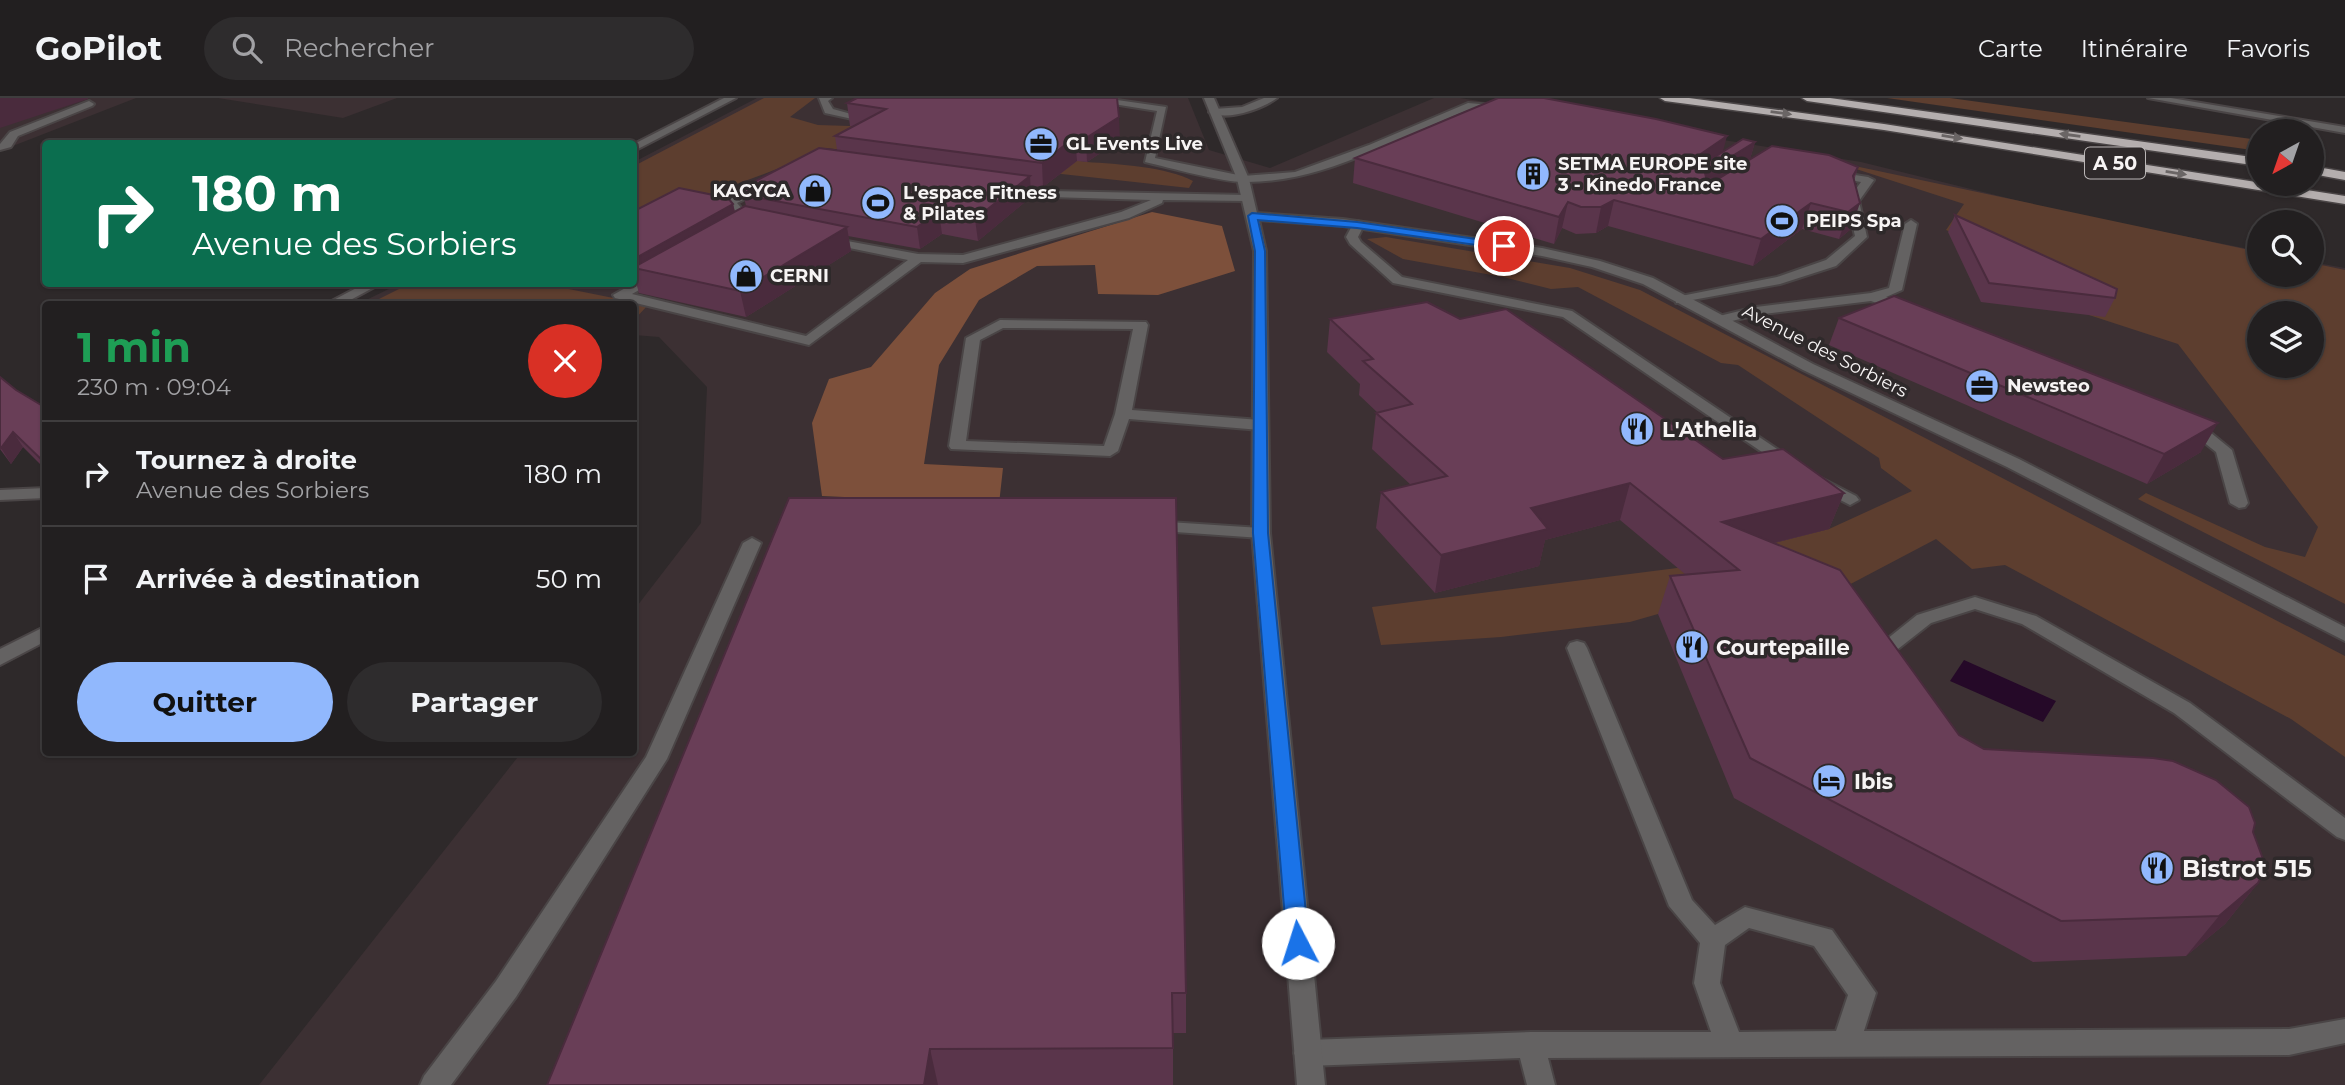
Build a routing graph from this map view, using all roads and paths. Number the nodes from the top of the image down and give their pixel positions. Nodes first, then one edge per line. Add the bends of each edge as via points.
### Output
1 (731, 98) edge
2 (827, 98) edge
3 (1081, 98) edge
4 (1209, 98) edge
5 (1272, 98) edge
6 (1665, 98) edge
7 (1807, 98) edge
8 (2153, 98) edge
9 (1162, 103) edge
10 (89, 104) dead end
11 (1214, 112) junction
12 (1523, 112) edge
13 (857, 117) edge
14 (2345, 130) edge
15 (637, 146) edge
16 (0, 147) edge
17 (2247, 160) edge
18 (1815, 172) edge
19 (2324, 172) edge
20 (2345, 176) edge
21 (779, 179) edge
22 (1243, 179) junction
23 (995, 186) edge
24 (1166, 198) junction
25 (2345, 200) edge
26 (1250, 207) junction
27 (1911, 224) dead end
28 (1357, 225) junction
29 (774, 229) edge
30 (813, 237) edge
31 (918, 258) junction
32 (666, 269) edge
33 (637, 285) edge
34 (367, 287) edge
35 (634, 287) edge
36 (1872, 297) junction
37 (1681, 300) junction
38 (338, 301) edge
39 (1923, 315) edge
40 (1720, 320) junction
41 (2170, 413) edge
42 (1123, 414) junction
43 (1260, 425) junction
44 (42, 493) edge
45 (0, 495) edge
46 (1850, 500) dead end
47 (2239, 503) dead end
48 (1131, 526) edge
49 (1261, 533) junction
50 (752, 543) dead end
51 (42, 634) edge
52 (2345, 635) edge
53 (1577, 648) dead end
54 (1877, 654) edge
55 (0, 658) edge
56 (2345, 831) edge
57 (1713, 940) junction
58 (2345, 1031) edge
59 (1730, 1044) junction
60 (1846, 1044) junction
61 (1531, 1045) junction
62 (1308, 1053) junction
63 (434, 1085) edge
64 (1311, 1085) edge
65 (1541, 1085) edge

1 - 15 street
2 - 13 street via 822,100 829,111
3 - 9 street
4 - 11 street
5 - 11 street via 1244,110
6 -> 25 highway, A 50 via 1884,127
17 -> 7 highway, A 50
8 - 14 street
9 - 22 street via 1149,160
10 - 16 street via 14,134
11 - 22 street
12 - 22 street via 1471,105 1297,175
18 - 37 street via 1868,180 1853,201 1861,237 1831,263 1780,280
19 - 20 highway
21 - 29 street via 730,202 742,227
22 - 26 street
23 - 24 street, Avenue des Sorbiers via 1050,194
24 - 26 street, Avenue des Sorbiers
24 - 31 street via 1125,215 962,259
26 - 28 street, Avenue des Sorbiers
26 - 43 street via 1260,251
27 - 36 street via 1895,290
28 - 37 street, Avenue des Sorbiers via 1587,260 1647,281
28 - 46 street via 1352,237 1356,243 1398,280 1567,314
30 - 31 street
31 - 35 street via 809,341 620,295
32 - 33 street
34 - 38 street
36 - 39 street
36 - 40 street
37 - 40 street, Avenue des Sorbiers
40 - 52 street, Avenue des Sorbiers via 1808,367 2013,463
41 - 47 street via 2224,450
42 - 42 street via 1142,325 1000,324 973,338 957,446 1110,451
42 - 43 street
43 - 49 street
44 - 45 street
48 - 49 street
49 - 62 street
50 - 63 street via 656,759 506,989
51 - 55 street
53 - 57 street via 1682,906
54 - 56 street via 1924,619 1975,603 2029,620 2182,708
57 - 59 street via 1707,983
57 - 60 street via 1745,917 1823,938 1862,993
58 - 60 street via 2290,1042
59 - 60 street
59 - 61 street
61 - 62 street
61 - 65 street
62 - 64 street

